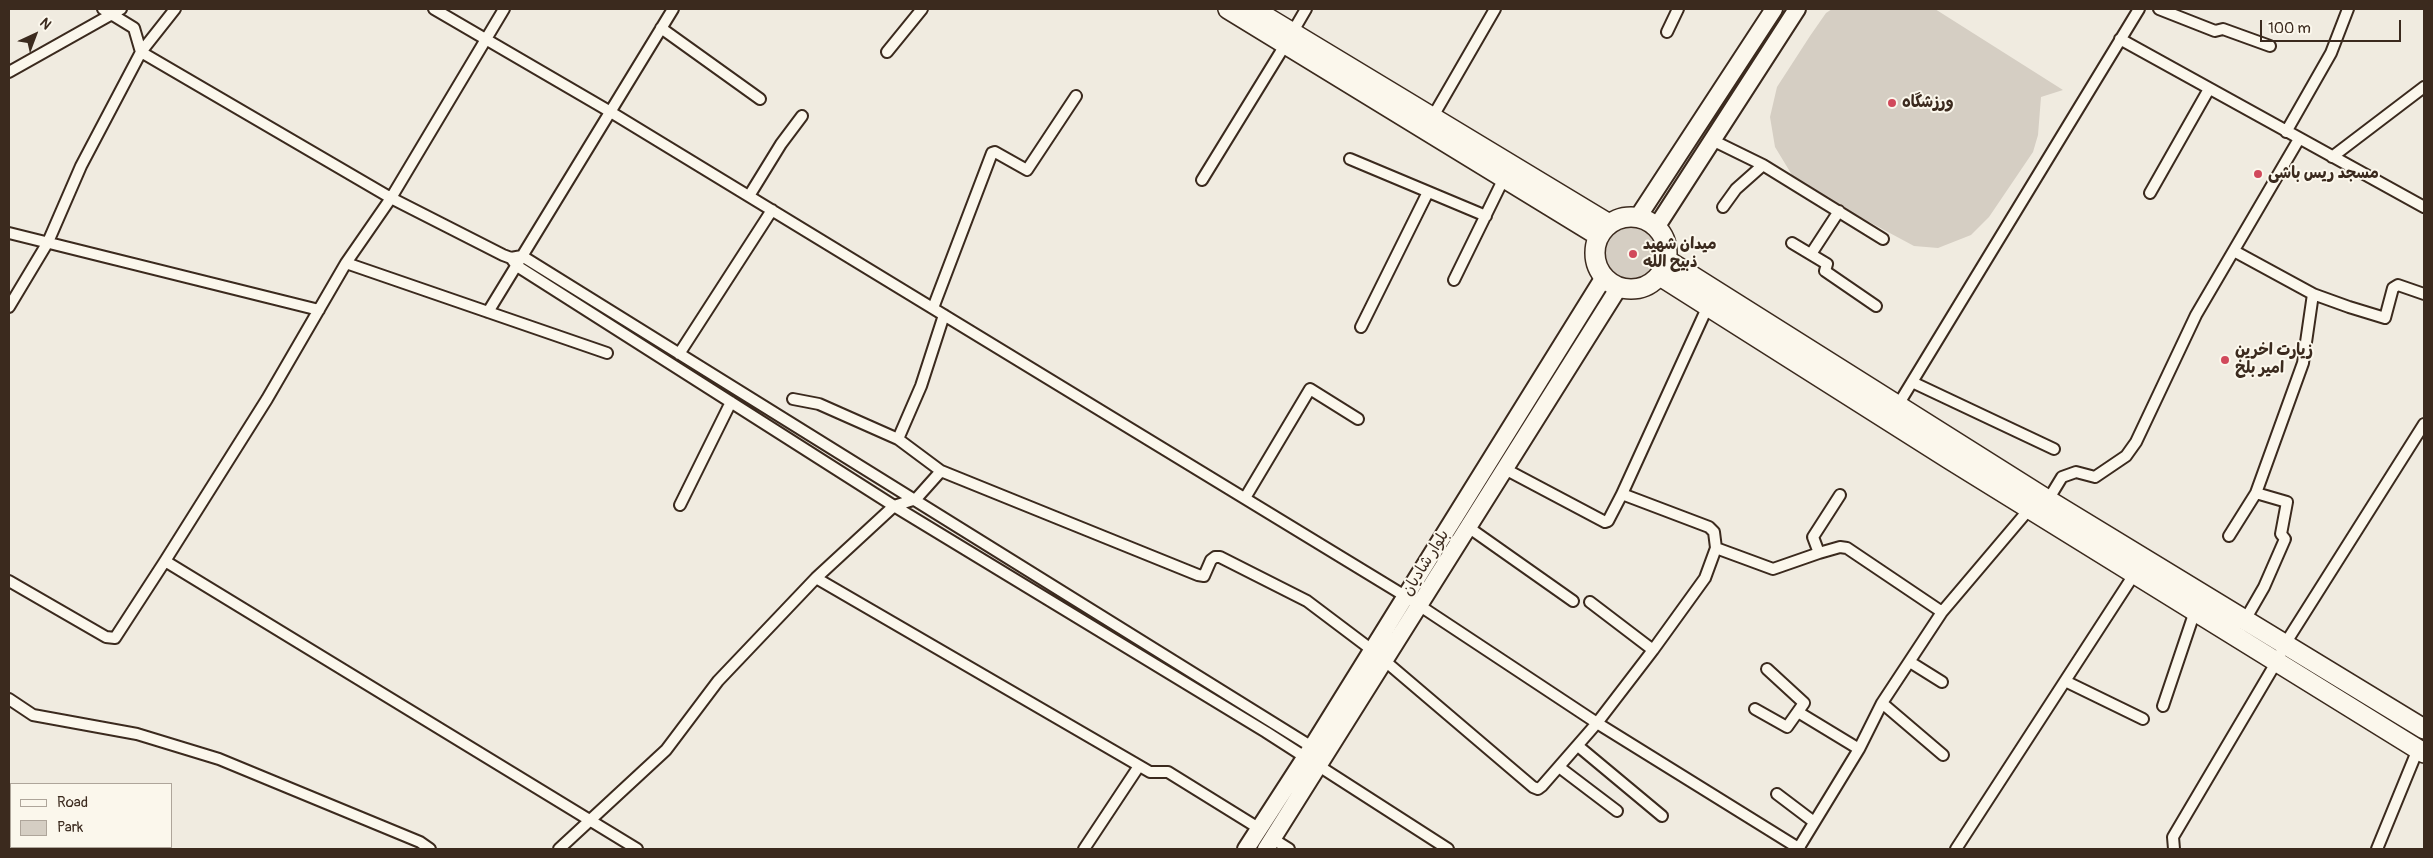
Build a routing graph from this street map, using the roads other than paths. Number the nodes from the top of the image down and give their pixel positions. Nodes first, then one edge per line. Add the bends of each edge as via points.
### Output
1 (121, 9) edge
2 (175, 9) edge
3 (434, 9) edge
4 (504, 9) edge
5 (673, 9) edge
6 (922, 9) edge
7 (1228, 9) edge
8 (1253, 9) edge
9 (1306, 9) edge
10 (1495, 9) edge
11 (1678, 9) edge
12 (1774, 9) edge
13 (1797, 9) edge
14 (2138, 9) edge
15 (2159, 9) edge
16 (2348, 9) edge
17 (106, 11) edge
18 (661, 28) junction
19 (1667, 32) dead end
20 (487, 38) junction
21 (1288, 39) junction
22 (2120, 39) junction
23 (2270, 46) dead end
24 (141, 52) junction
25 (887, 52) dead end
26 (9, 72) edge
27 (2424, 87) edge
28 (2209, 89) junction
29 (1076, 96) dead end
30 (760, 99) dead end
31 (609, 111) junction
32 (802, 116) dead end
33 (1432, 118) junction
34 (2286, 132) junction
35 (2299, 139) junction
36 (1712, 140) junction
37 (2332, 157) junction
38 (1350, 159) dead end
39 (1763, 165) junction
40 (1504, 178) junction
41 (1202, 180) dead end
42 (1428, 192) junction
43 (2150, 193) dead end
44 (749, 196) junction
45 (391, 198) junction
46 (1723, 207) dead end
47 (2424, 207) edge
48 (772, 210) junction
49 (1839, 210) junction
50 (1486, 216) junction
51 (1638, 217) junction
52 (1657, 226) junction
53 (1604, 230) junction
54 (9, 233) edge
55 (1884, 239) dead end
56 (48, 242) junction
57 (1792, 242) dead end
58 (2234, 250) junction
59 (1811, 254) junction
60 (522, 256) junction
61 (514, 262) junction
62 (346, 263) junction
63 (1663, 268) junction
64 (1454, 280) dead end
65 (1611, 282) junction
66 (2313, 294) junction
67 (2424, 294) edge
68 (1876, 306) dead end
69 (9, 307) edge
70 (933, 308) junction
71 (1707, 308) junction
72 (319, 310) junction
73 (488, 312) junction
74 (944, 315) junction
75 (1361, 327) dead end
76 (607, 353) dead end
77 (679, 354) junction
78 (1912, 382) junction
79 (793, 399) dead end
80 (731, 402) junction
81 (1898, 405) junction
82 (1358, 419) dead end
83 (2424, 424) edge
84 (898, 439) junction
85 (2054, 449) dead end
86 (1505, 469) junction
87 (941, 471) junction
88 (2256, 493) junction
89 (1622, 494) junction
90 (1840, 495) dead end
91 (1245, 498) junction
92 (916, 499) junction
93 (2048, 500) junction
94 (680, 505) dead end
95 (894, 506) junction
96 (2029, 508) junction
97 (1468, 527) junction
98 (2229, 536) dead end
99 (1716, 548) junction
100 (1820, 553) junction
101 (165, 561) junction
102 (2135, 573) junction
103 (816, 578) junction
104 (9, 581) edge
105 (1412, 601) junction
106 (1574, 601) dead end
107 (1590, 602) dead end
108 (2196, 611) junction
109 (1942, 612) junction
110 (2245, 620) junction
111 (2285, 644) junction
112 (1653, 650) junction
113 (1378, 655) junction
114 (1910, 662) junction
115 (2277, 662) junction
116 (1767, 669) dead end
117 (2066, 681) junction
118 (1942, 682) dead end
119 (9, 699) edge
120 (1882, 704) junction
121 (2163, 706) dead end
122 (1755, 708) dead end
123 (1798, 712) junction
124 (2143, 719) dead end
125 (1597, 723) junction
126 (2424, 729) edge
127 (1578, 746) junction
128 (1858, 749) junction
129 (2421, 751) edge
130 (1943, 755) dead end
131 (1312, 757) junction
132 (1139, 766) junction
133 (1559, 767) junction
134 (1777, 794) dead end
135 (1617, 811) dead end
136 (1662, 816) dead end
137 (590, 820) junction
138 (1814, 822) junction
139 (1266, 839) edge
140 (430, 849) edge
141 (559, 849) edge
142 (638, 849) edge
143 (1084, 849) edge
144 (1246, 849) edge
145 (1289, 849) edge
146 (1448, 849) edge
147 (1798, 849) edge
148 (1956, 849) edge
149 (2174, 849) edge
150 (2377, 849) edge

1 - 17 street
2 - 24 street
3 - 20 street
4 - 20 street
5 - 18 street
6 - 25 street
7 - 21 highway
8 - 21 highway
9 - 21 street
10 - 33 street
11 - 19 street
12 - 51 main road
13 - 36 main road
14 - 22 street
15 - 23 street via 2215,32 2223,29
16 - 34 street via 2331,53
17 - 24 street via 134,28
17 - 26 street
18 - 30 street
18 - 31 street
20 - 31 street
20 - 45 street
21 - 33 highway
21 - 40 highway
21 - 41 street
22 - 28 street
22 - 78 street
24 - 45 street
24 - 56 street via 81,166
27 - 37 street
28 - 34 street
28 - 43 street
29 - 70 street via 1027,170 992,153
31 - 44 street
31 - 60 street
32 - 44 street
33 - 53 highway
34 - 35 street
35 - 37 street
35 - 58 street
36 - 39 street
36 - 52 main road
37 - 47 street
38 - 42 street
39 - 46 street
39 - 49 street
40 - 50 street
40 - 53 highway
42 - 50 street
42 - 75 street
44 - 48 street
45 - 61 street
45 - 62 street
48 - 70 street
48 - 77 street
49 - 55 street
49 - 59 street
50 - 64 street
51 - 52 highway
51 - 53 highway via 1623,217
52 - 63 highway via 1668,248
53 - 65 highway via 1595,257
54 - 56 street
56 - 69 street
56 - 72 street
57 - 59 street
58 - 66 street
58 - 93 street via 2196,315 2136,442 2126,456 2095,477 2076,472 2062,477
59 - 68 street via 1827,264 1825,271 1830,275
60 - 61 street
60 - 77 street
61 - 73 street
61 - 80 street
62 - 72 street
62 - 73 street
63 - 65 highway via 1651,284 1641,288 1630,289
63 - 71 highway
63 - 81 highway
65 - 86 main road, بلوار شادیان
65 - 105 main road, بلوار شادیان
66 - 67 street via 2385,318 2393,288 2398,285
66 - 88 street via 2303,363
70 - 74 street
71 - 89 street
71 - 96 highway
72 - 101 street
73 - 76 street
74 - 84 street via 921,386
74 - 91 street
77 - 92 street
78 - 81 street
78 - 85 street
79 - 84 street via 819,404
80 - 94 street
80 - 95 street
81 - 93 highway
82 - 91 street via 1310,389
83 - 111 street
84 - 87 street
86 - 89 street via 1605,522
86 - 97 main road, بلوار شادیان
87 - 92 street
87 - 113 street via 1198,576 1204,576 1211,560 1220,557 1307,601
88 - 98 street
88 - 110 street via 2286,502 2281,534 2285,539
89 - 99 street via 1709,527 1714,532
90 - 100 street via 1813,537
91 - 105 street
92 - 95 street
92 - 131 street
93 - 96 street
93 - 110 highway
95 - 103 street
95 - 131 street
96 - 102 highway
96 - 109 street
97 - 105 main road, بلوار شادیان
97 - 106 street
99 - 100 street via 1773,569
99 - 112 street via 1705,578
100 - 109 street via 1847,548
101 - 104 street via 115,638 110,639
101 - 137 street
102 - 108 highway
102 - 117 street
103 - 132 street
103 - 137 street via 718,682 666,750
105 - 113 main road, بلوار شادیان
105 - 125 street
107 - 112 street
108 - 115 highway
108 - 121 street
109 - 114 street
110 - 111 highway
111 - 115 street
111 - 126 highway
112 - 125 street
113 - 131 main road, بلوار شادیان
113 - 133 street via 1533,787 1538,789 1542,786
114 - 118 street
114 - 120 street
115 - 129 highway
115 - 149 street via 2173,837
116 - 123 street via 1803,701
117 - 124 street
117 - 148 street
119 - 140 street via 33,715 137,734 219,759 420,842
120 - 128 street
120 - 130 street
122 - 123 street via 1787,728
123 - 128 street
125 - 127 street
125 - 147 street
127 - 133 street
127 - 136 street
128 - 138 street
129 - 150 street
131 - 139 main road, بلوار شادیان
131 - 146 street
132 - 139 street via 1153,774 1168,772
132 - 143 street
133 - 135 street
134 - 138 street
137 - 141 street
137 - 142 street
138 - 147 street
139 - 144 main road, بلوار شادیان
139 - 145 street

